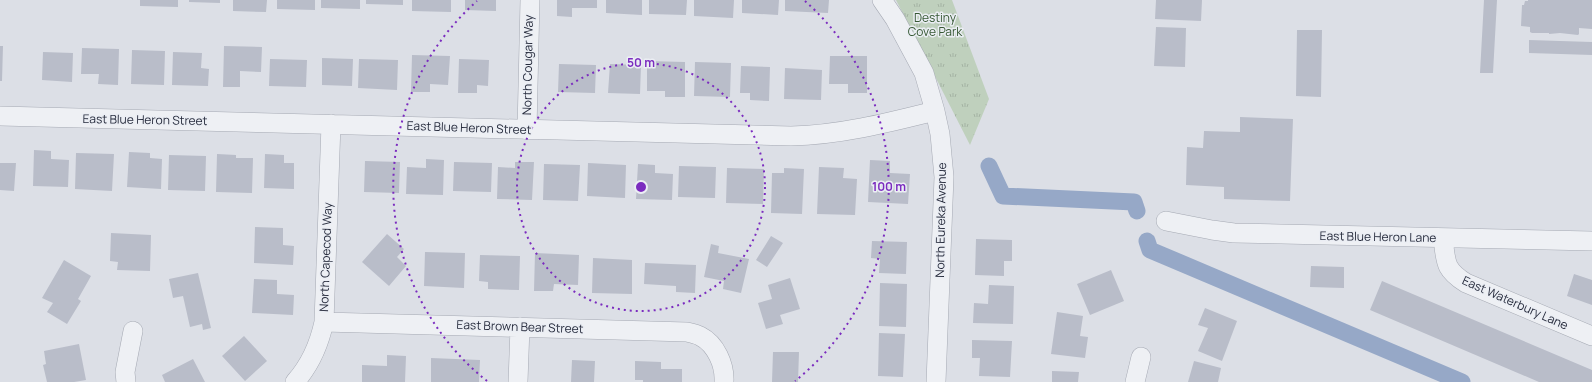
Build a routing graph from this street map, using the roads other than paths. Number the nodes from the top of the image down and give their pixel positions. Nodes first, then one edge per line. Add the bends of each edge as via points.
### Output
1 (530, 0) edge
2 (882, 0) edge
3 (935, 111) junction
4 (0, 116) edge
5 (331, 124) junction
6 (527, 130) junction
7 (1166, 221) dead end
8 (1443, 238) junction
9 (1592, 241) edge
10 (324, 322) junction
11 (520, 327) junction
12 (133, 331) dead end
13 (1592, 336) edge
14 (1141, 357) dead end
15 (126, 382) edge
16 (295, 382) edge
17 (518, 382) edge
18 (724, 382) edge
19 (936, 382) edge
20 (1135, 382) edge

1 - 6 street, North Cougar Way
2 - 3 street, North Eureka Avenue via 924,73
3 - 6 street, East Blue Heron Street via 820,136
3 - 19 street, North Eureka Avenue via 944,177
4 - 5 street, East Blue Heron Street
5 - 6 street, East Blue Heron Street
5 - 10 street, North Capecod Way
7 - 8 street, East Blue Heron Lane via 1234,233
8 - 9 street, East Blue Heron Lane
8 - 13 street, East Waterbury Lane via 1446,263 1453,275 1466,283
10 - 11 street, East Brown Bear Street
10 - 16 street, North Capecod Way via 320,341 312,358
11 - 17 street
11 - 18 street, East Brown Bear Street via 687,332 700,336 712,346 721,360
12 - 15 street via 125,372
14 - 20 street

